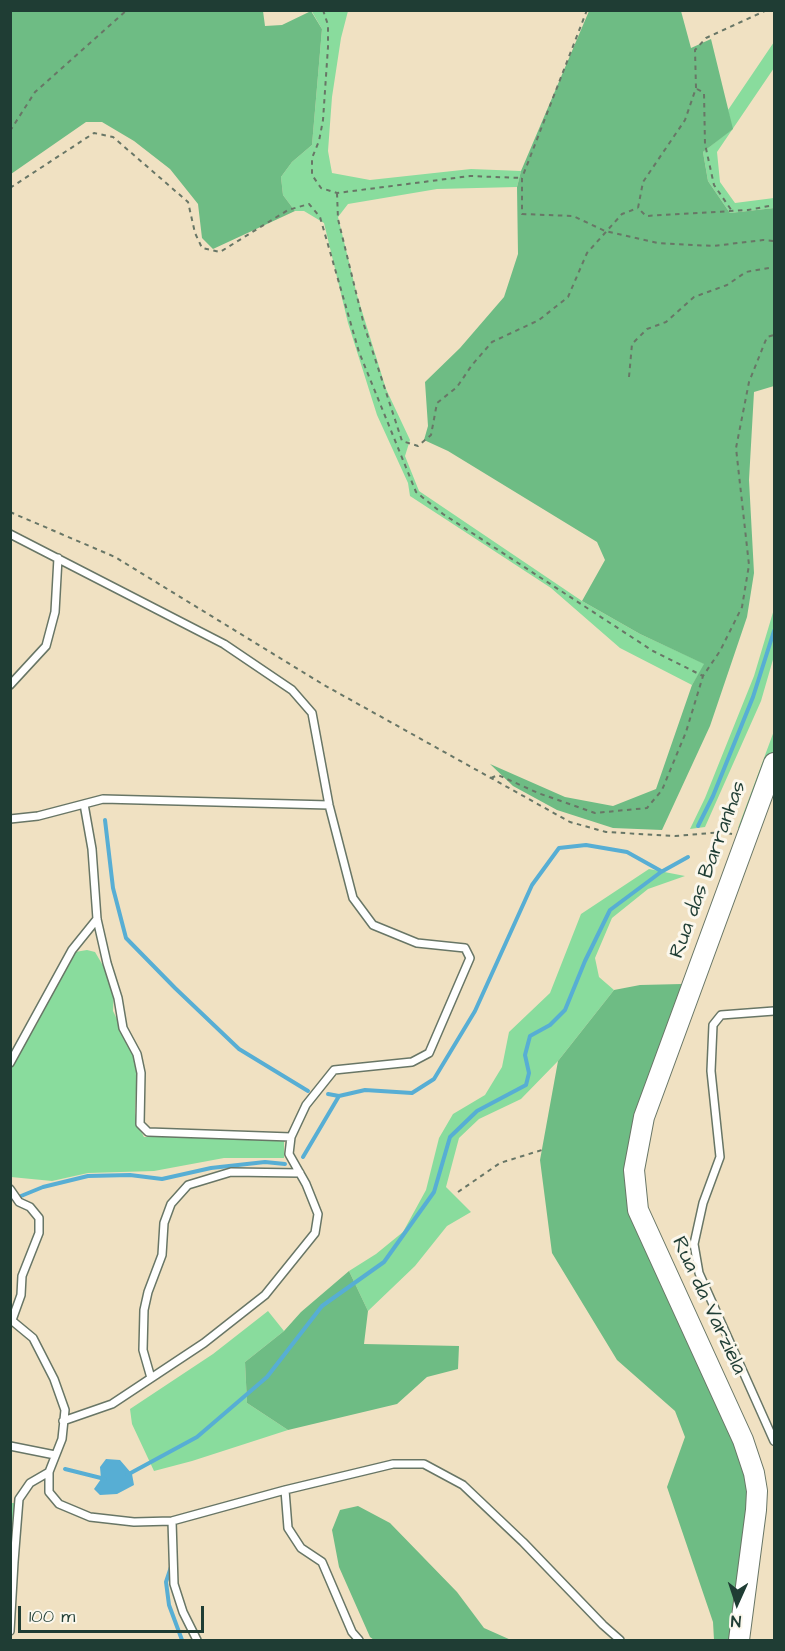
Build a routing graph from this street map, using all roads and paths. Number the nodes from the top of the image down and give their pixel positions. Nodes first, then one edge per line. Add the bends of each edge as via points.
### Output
1 (127, 10) edge
2 (323, 10) edge
3 (587, 10) edge
4 (767, 10) edge
5 (696, 88) junction
6 (10, 131) edge
7 (522, 178) junction
8 (10, 188) edge
9 (336, 194) junction
10 (774, 205) edge
11 (639, 208) junction
12 (732, 211) junction
13 (605, 231) junction
14 (774, 240) edge
15 (774, 267) edge
16 (774, 335) edge
17 (629, 377) dead end
18 (10, 512) edge
19 (10, 534) edge
20 (58, 558) junction
21 (703, 676) junction
22 (10, 685) edge
23 (774, 763) edge
24 (490, 778) junction
25 (84, 804) junction
26 (329, 806) junction
27 (10, 819) edge
28 (746, 838) junction
29 (97, 919) junction
30 (688, 995) joint
31 (774, 1011) edge
32 (10, 1063) edge
33 (291, 1137) junction
34 (545, 1149) dead end
35 (300, 1173) junction
36 (10, 1189) edge
37 (458, 1192) dead end
38 (11, 1320) edge
39 (151, 1378) junction
40 (63, 1421) junction
41 (774, 1441) edge
42 (10, 1446) edge
43 (55, 1455) junction
44 (49, 1472) junction
45 (285, 1490) junction
46 (10, 1499) edge
47 (19, 1499) junction
48 (172, 1521) junction
49 (10, 1631) edge
50 (197, 1641) edge
51 (359, 1641) edge
52 (620, 1641) edge
53 (739, 1641) edge

1 - 6 path via 35,92
2 - 9 path via 328,24 328,47 323,120 312,158 312,175 321,188
3 - 7 path
4 - 5 path via 706,38 695,50
5 - 11 path via 685,120 643,182
5 - 12 path via 704,93 705,144 714,185
7 - 9 path via 470,176
7 - 13 path via 522,214 573,216
8 - 21 path via 94,133 113,137 188,202 202,248 220,252 288,210 309,204 320,217 359,352 416,492 443,514 653,651
9 - 13 path via 338,219 364,325 402,441 418,446 431,435 437,403 457,387 492,342 540,320 568,297 587,253
10 - 12 path
11 - 12 path via 646,216
11 - 13 path via 622,214
13 - 14 path via 658,243 713,246
15 - 17 path via 746,272 727,285 694,297 666,322 647,329 632,344
16 - 21 path via 768,337 750,382 736,448 749,565 742,607
18 - 24 path via 115,557 324,685
19 - 20 lane
20 - 22 lane via 55,612 46,646
20 - 26 lane via 224,644 292,690 312,713
21 - 24 path via 662,790 647,808 595,813 498,775
23 - 28 main road, Rua das Barranhas
24 - 28 path via 570,822 606,832 675,836 723,832
25 - 26 lane via 103,800
25 - 27 lane
25 - 29 lane
26 - 33 lane via 353,898 373,925 417,943 465,948 470,958 429,1053 412,1062 333,1070 306,1105
28 - 30 main road, Rua das Barranhas
29 - 32 lane via 72,950
29 - 33 lane via 123,1028 137,1054 141,1073 140,1124 148,1132
30 - 53 main road, Rua da Varziela via 644,1117 637,1145 634,1189 638,1210 743,1440 754,1473 758,1491
31 - 41 lane via 721,1015 713,1025 711,1071 720,1157 703,1203 694,1244 699,1273
33 - 35 lane via 289,1154
34 - 37 path via 500,1163
35 - 39 lane via 318,1214 315,1233 265,1295
35 - 39 lane via 231,1172 188,1185 171,1204 164,1223 162,1256 144,1311 143,1350
36 - 38 lane via 39,1218 39,1233 22,1276 21,1295
38 - 40 lane via 33,1338 54,1379 65,1410
39 - 40 lane via 112,1404
40 - 43 lane via 62,1439
42 - 43 lane
43 - 44 lane
44 - 47 lane via 30,1483
44 - 48 lane via 49,1492 59,1504 90,1517
45 - 48 lane
45 - 51 lane via 288,1528 301,1548 322,1562
45 - 52 lane via 393,1464 424,1464 463,1485
46 - 47 lane
47 - 49 lane
48 - 50 lane via 174,1584

